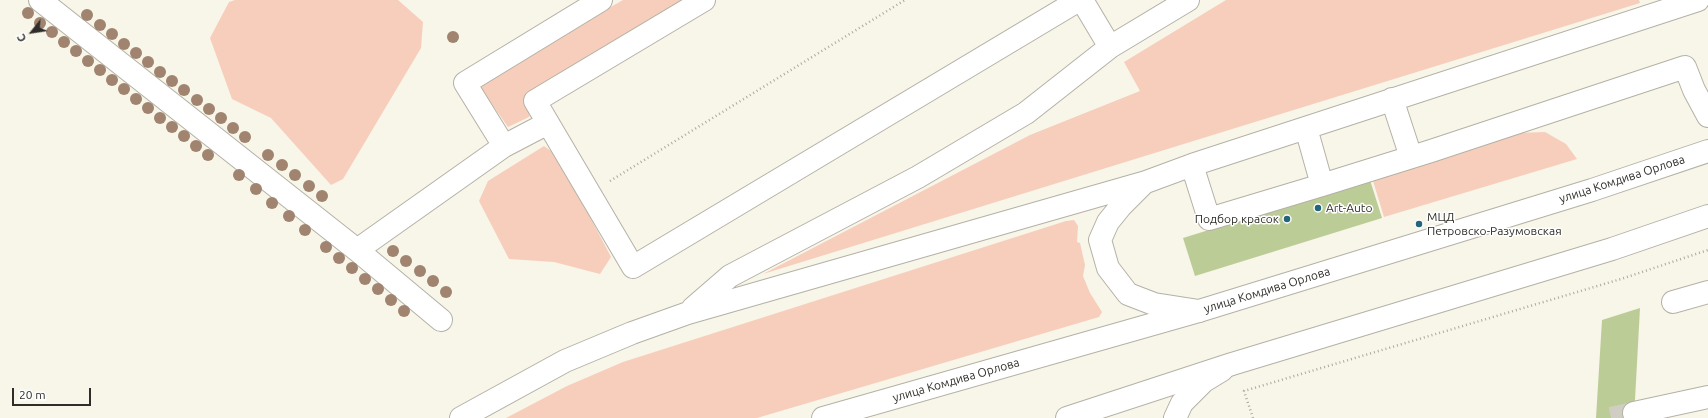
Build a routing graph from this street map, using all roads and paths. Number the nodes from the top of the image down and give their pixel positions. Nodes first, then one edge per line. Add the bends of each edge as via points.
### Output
1 (40, 0) edge
2 (601, 0) edge
3 (704, 0) edge
4 (904, 0) edge
5 (1079, 0) edge
6 (1082, 0) edge
7 (1188, 0) edge
8 (1698, 0) edge
9 (1110, 47) junction
10 (1392, 99) junction
11 (1708, 116) edge
12 (548, 123) junction
13 (1306, 128) junction
14 (504, 146) junction
15 (1708, 152) edge
16 (1411, 157) junction
17 (1192, 165) junction
18 (1146, 182) junction
19 (1322, 185) junction
20 (590, 194) junction
21 (1708, 216) edge
22 (357, 250) junction
23 (1708, 250) edge
24 (1708, 292) edge
25 (1673, 302) dead end
26 (1199, 311) junction
27 (688, 313) junction
28 (441, 320) dead end
29 (1232, 364) junction
30 (1708, 397) edge
31 (1634, 413) tunnel mouth
32 (461, 418) edge
33 (824, 418) edge
34 (1066, 418) edge
35 (1175, 418) edge
36 (1253, 418) edge

1 - 22 street
2 - 14 street via 465,83
3 - 12 street via 535,101
4 - 20 path
5 - 20 street via 632,267
6 - 9 street
7 - 9 street
8 - 10 street
9 - 27 street via 1026,113 918,177 730,276
10 - 13 street
10 - 16 street
11 - 16 street via 1685,67
12 - 14 street
12 - 20 street
13 - 17 street
13 - 19 street
14 - 22 street
15 - 26 street, улица Комдива Орлова
16 - 19 street
17 - 18 street
17 - 19 street via 1209,219
18 - 26 street via 1108,222 1100,240 1108,268 1128,294 1154,304
18 - 27 street
21 - 29 street via 1612,248
22 - 28 street
23 - 36 path via 1622,279 1244,391
24 - 25 street
26 - 33 street, улица Комдива Орлова
27 - 32 street via 565,361
29 - 34 street
29 - 35 street via 1204,381 1182,403
30 - 31 street

